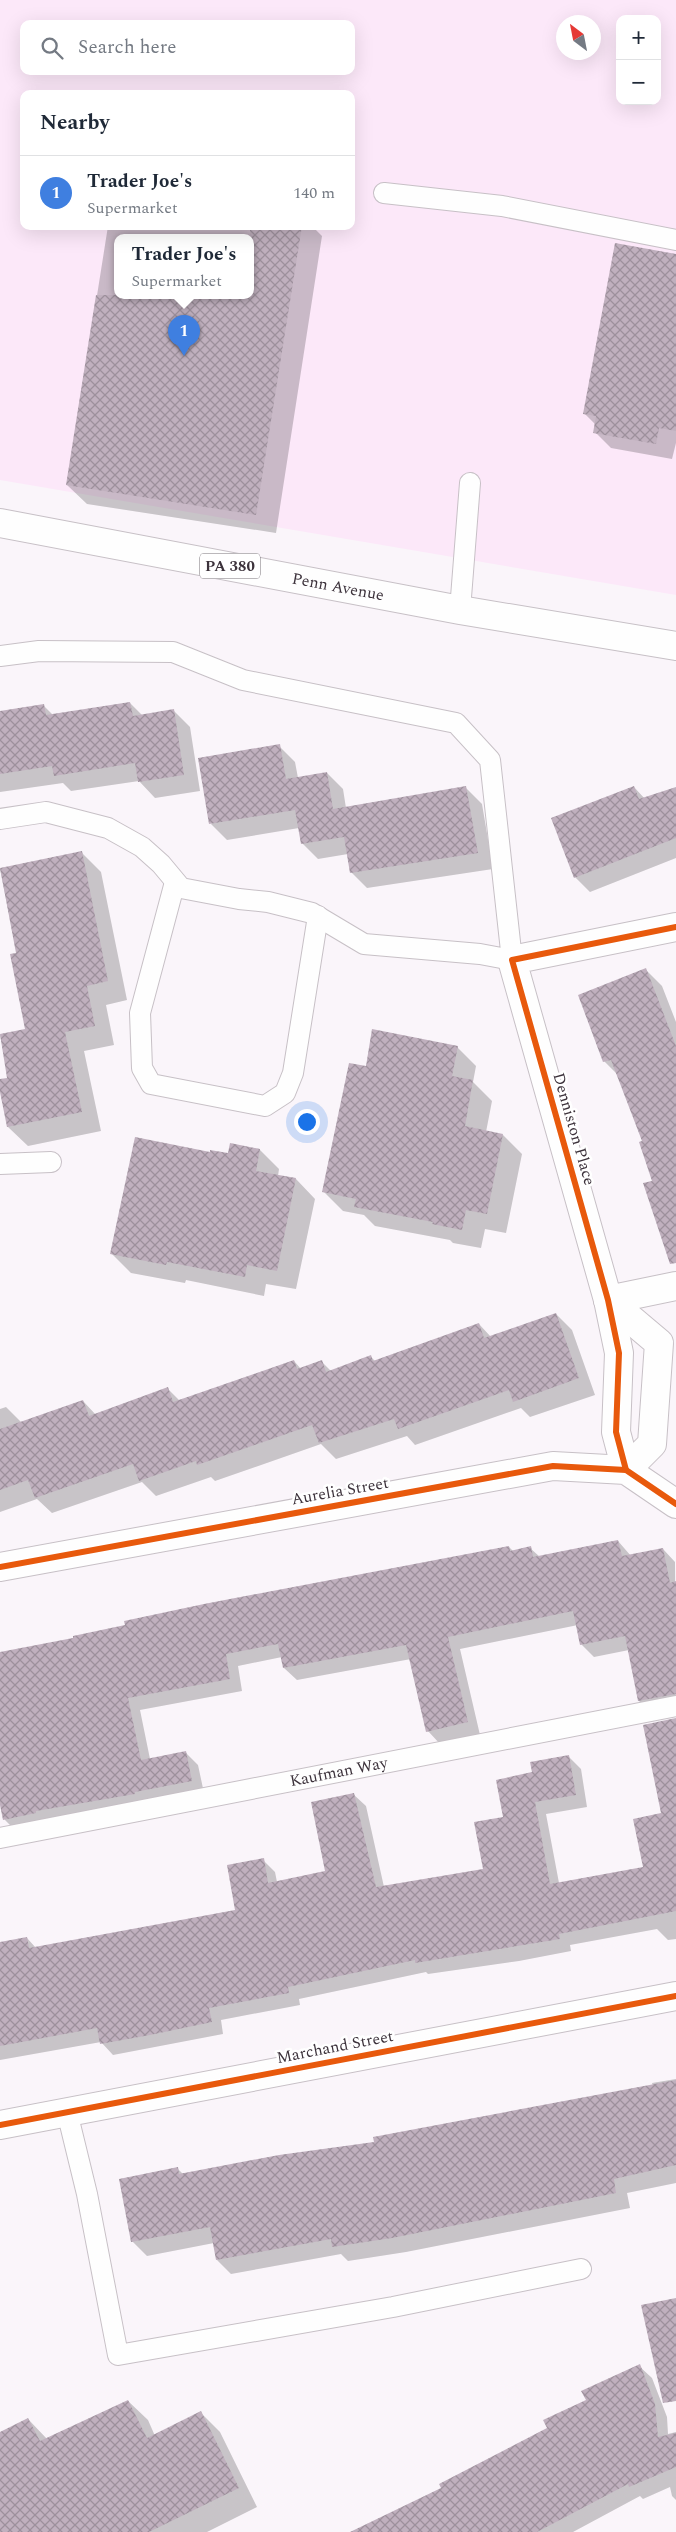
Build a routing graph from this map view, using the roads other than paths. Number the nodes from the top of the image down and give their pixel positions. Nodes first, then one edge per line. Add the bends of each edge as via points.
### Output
1 (384, 194) dead end
2 (676, 240) edge
3 (470, 483) dead end
4 (0, 523) edge
5 (460, 610) junction
6 (676, 646) edge
7 (0, 656) edge
8 (0, 819) edge
9 (175, 882) junction
10 (318, 916) junction
11 (676, 927) edge
12 (512, 960) junction
13 (51, 1162) dead end
14 (0, 1164) edge
15 (676, 1286) edge
16 (608, 1300) junction
17 (626, 1470) junction
18 (676, 1504) edge
19 (0, 1567) edge
20 (676, 1706) edge
21 (0, 1838) edge
22 (676, 1996) edge
23 (67, 2112) junction
24 (0, 2124) edge
25 (581, 2270) dead end

1 - 2 lane via 502,206
3 - 5 lane
4 - 5 street, Penn Avenue / PA 380
5 - 6 street, Penn Avenue / PA 380
7 - 12 lane via 39,650 173,652 243,680 456,722 490,760
8 - 9 lane via 46,812 108,828 142,846
9 - 10 lane via 181,888 268,902
9 - 10 lane via 140,1013 142,1068 151,1084 264,1106 285,1093 293,1073
10 - 12 lane via 364,944 480,954
11 - 12 street
12 - 16 street, Denniston Place
13 - 14 lane
15 - 16 street
16 - 17 street, Denniston Place via 619,1353 616,1432
16 - 17 street via 659,1343 652,1444
17 - 18 street
17 - 19 street, Aurelia Street via 553,1466
20 - 21 lane, Kaufman Way
22 - 23 street, Marchand Street
23 - 24 street, Marchand Street
23 - 25 lane via 87,2194 118,2355

